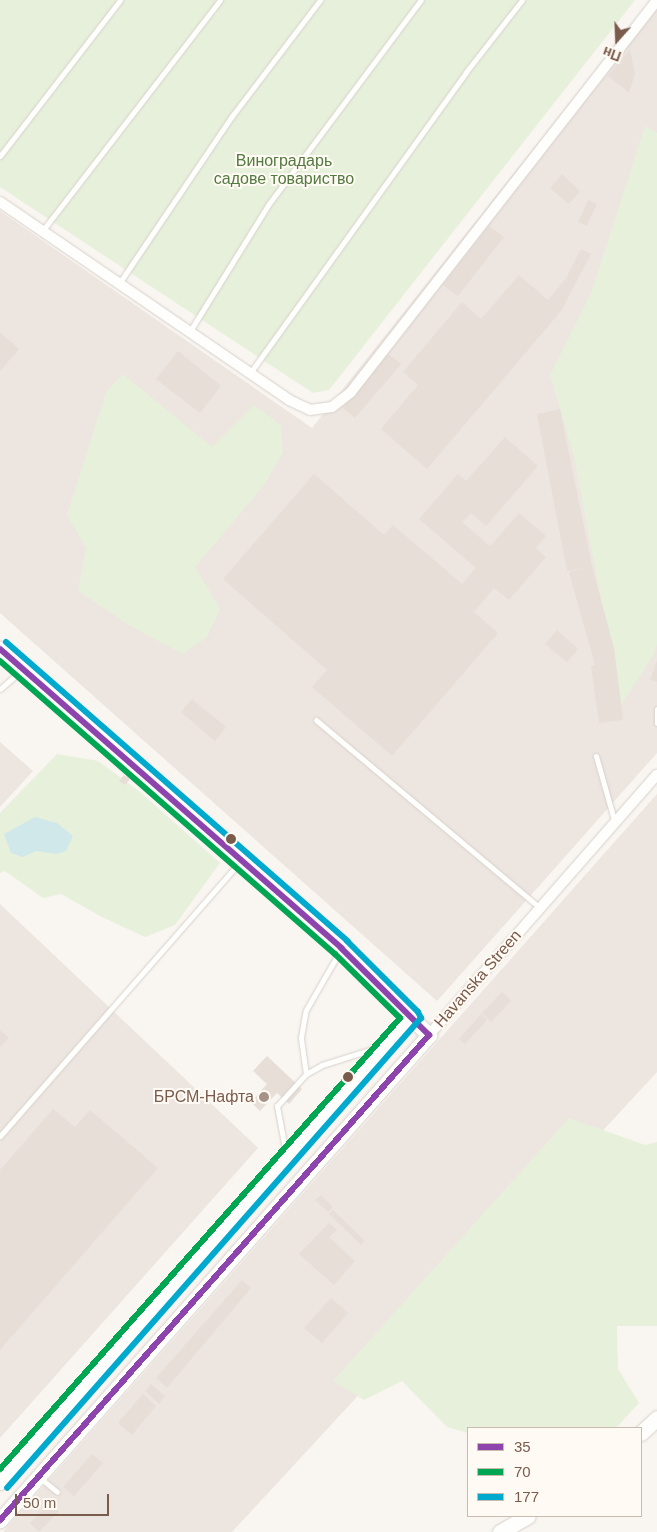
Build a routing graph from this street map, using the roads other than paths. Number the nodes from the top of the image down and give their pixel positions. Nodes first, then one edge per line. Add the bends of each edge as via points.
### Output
1 (120, 0) edge
2 (220, 0) edge
3 (320, 0) edge
4 (421, 0) edge
5 (522, 0) edge
6 (657, 0) edge
7 (0, 156) edge
8 (0, 202) edge
9 (43, 230) junction
10 (120, 282) junction
11 (190, 331) junction
12 (250, 373) junction
13 (0, 649) edge
14 (24, 670) junction
15 (0, 689) edge
16 (657, 709) edge
17 (316, 720) dead end
18 (657, 722) edge
19 (596, 756) dead end
20 (657, 775) edge
21 (615, 823) junction
22 (241, 861) junction
23 (541, 908) junction
24 (341, 948) junction
25 (412, 1018) junction
26 (429, 1035) junction
27 (387, 1046) junction
28 (306, 1074) junction
29 (0, 1136) edge
30 (287, 1158) junction
31 (657, 1418) edge
32 (642, 1432) edge
33 (38, 1477) junction
34 (0, 1482) edge
35 (57, 1492) dead end
36 (526, 1517) edge
37 (0, 1520) edge
38 (500, 1532) edge

1 - 7 lane
2 - 9 lane
3 - 10 lane via 232,116
4 - 11 lane via 268,204
5 - 12 lane via 466,72
6 - 12 street via 351,392 332,407 310,410
8 - 9 street
9 - 10 street
10 - 11 street
11 - 12 street
13 - 14 street
14 - 15 lane
14 - 22 street
16 - 18 lane
17 - 23 lane
19 - 21 lane
20 - 21 street, Havanska Streen
21 - 23 street, Havanska Streen
22 - 24 street
22 - 29 lane
23 - 26 street, Havanska Streen
24 - 25 street
24 - 28 lane via 306,1010 301,1037
25 - 26 street
25 - 27 street, Havanska Streen
26 - 33 street, Havanska Streen
27 - 28 lane via 322,1065
27 - 30 street, Havanska Streen
28 - 30 lane via 277,1106
30 - 34 street, Havanska Streen
31 - 32 street
33 - 35 lane
33 - 37 street, Havanska Streen
36 - 38 street

